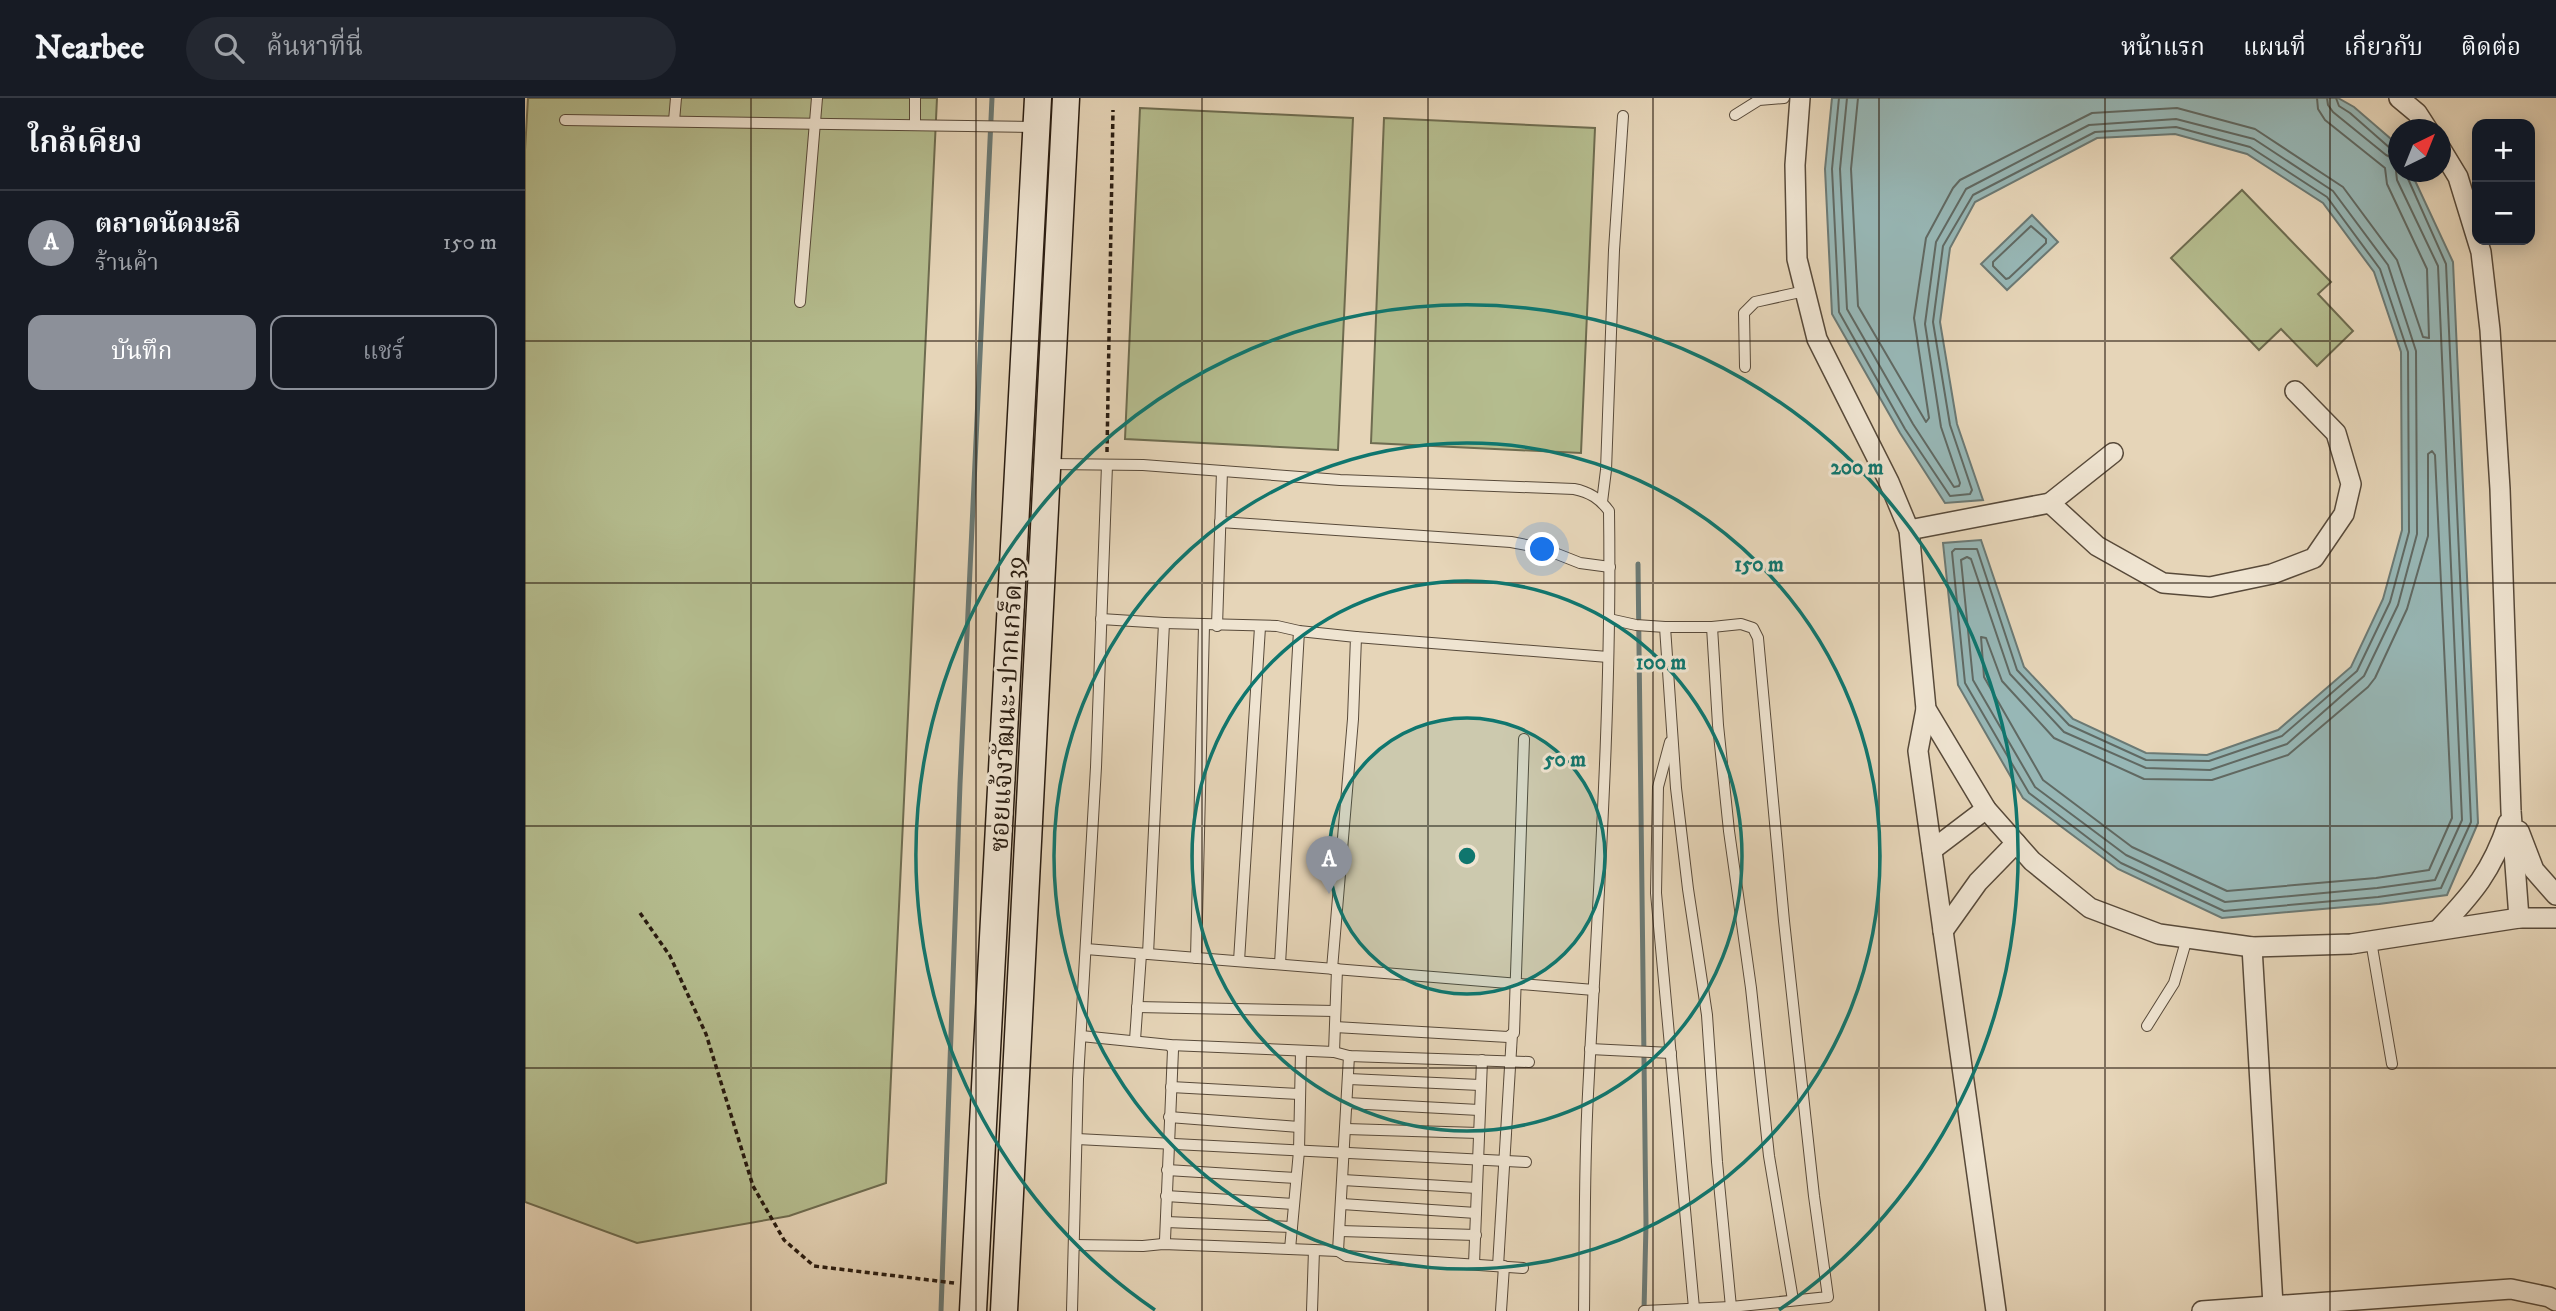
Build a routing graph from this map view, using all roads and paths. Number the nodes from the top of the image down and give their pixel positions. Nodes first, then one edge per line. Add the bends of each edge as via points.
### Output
1 (676, 98) edge
2 (817, 98) edge
3 (915, 98) edge
4 (1038, 98) edge
5 (1066, 98) edge
6 (1784, 98) edge
7 (1800, 98) edge
8 (2399, 98) edge
9 (1113, 110) dead end
10 (1735, 115) dead end
11 (1623, 116) dead end
12 (2421, 119) edge
13 (565, 120) dead end
14 (674, 121) junction
15 (817, 124) junction
16 (915, 125) junction
17 (1037, 127) junction
18 (2451, 165) edge
19 (1805, 291) junction
20 (800, 302) dead end
21 (1745, 367) dead end
22 (2295, 391) dead end
23 (2113, 453) dead end
24 (1047, 464) junction
25 (1107, 465) junction
26 (1222, 471) junction
27 (1602, 502) junction
28 (2050, 503) junction
29 (1220, 522) junction
30 (1909, 530) junction
31 (1610, 567) junction
32 (1101, 619) junction
33 (1609, 619) junction
34 (1164, 623) junction
35 (1204, 625) junction
36 (1217, 626) junction
37 (1260, 627) junction
38 (1665, 627) junction
39 (1712, 627) junction
40 (1299, 631) junction
41 (1356, 637) junction
42 (1608, 657) junction
43 (1926, 709) junction
44 (1672, 732) junction
45 (1524, 739) dead end
46 (1986, 809) junction
47 (2511, 811) junction
48 (2016, 843) junction
49 (1932, 850) junction
50 (2556, 895) edge
51 (640, 913) dead end
52 (2519, 918) junction
53 (2556, 918) edge
54 (2439, 929) junction
55 (1943, 931) junction
56 (2187, 938) junction
57 (2371, 941) junction
58 (2252, 947) junction
59 (1086, 949) junction
60 (1145, 954) junction
61 (1196, 958) junction
62 (1239, 961) junction
63 (1280, 964) junction
64 (1334, 969) junction
65 (1516, 984) junction
66 (1594, 990) junction
67 (1137, 1007) junction
68 (1335, 1011) junction
69 (2147, 1026) dead end
70 (1335, 1027) junction
71 (1512, 1034) junction
72 (1081, 1036) junction
73 (1135, 1040) junction
74 (1170, 1045) junction
75 (1590, 1049) junction
76 (1301, 1051) junction
77 (1334, 1052) junction
78 (1671, 1053) junction
79 (1349, 1056) junction
80 (1482, 1060) junction
81 (1511, 1060) junction
82 (1529, 1062) dead end
83 (2392, 1064) dead end
84 (1349, 1079) junction
85 (1480, 1085) junction
86 (1171, 1087) junction
87 (1299, 1094) junction
88 (1347, 1103) junction
89 (1479, 1110) junction
90 (1169, 1117) junction
91 (1299, 1127) junction
92 (1346, 1129) junction
93 (1479, 1133) junction
94 (1077, 1139) junction
95 (1168, 1143) junction
96 (1299, 1151) junction
97 (1345, 1153) junction
98 (1478, 1160) junction
99 (1506, 1161) junction
100 (1526, 1162) dead end
101 (1167, 1170) junction
102 (1296, 1178) junction
103 (1343, 1181) junction
104 (1477, 1188) junction
105 (1166, 1196) junction
106 (1342, 1203) junction
107 (1294, 1204) junction
108 (1476, 1213) junction
109 (1165, 1222) junction
110 (1292, 1227) junction
111 (1340, 1231) junction
112 (1476, 1236) junction
113 (1163, 1244) junction
114 (1074, 1245) junction
115 (1290, 1249) junction
116 (1314, 1250) junction
117 (1338, 1251) junction
118 (1474, 1264) junction
119 (1501, 1266) junction
120 (1523, 1268) dead end
121 (975, 1284) junction
122 (1793, 1300) junction
123 (2556, 1301) edge
124 (2273, 1304) junction
125 (1731, 1307) junction
126 (1694, 1308) junction
127 (973, 1311) edge
128 (1004, 1311) edge
129 (1072, 1311) edge
130 (1312, 1311) edge
131 (1501, 1311) edge
132 (1584, 1311) edge
133 (1644, 1311) edge
134 (1997, 1311) edge
135 (2202, 1311) edge

1 - 14 lane
2 - 15 lane
3 - 16 lane
4 - 17 main road, ซอยแจ้งวัฒนะ-ปากเกร็ด 39
5 - 24 main road, ซอยแจ้งวัฒนะ-ปากเกร็ด 39
6 - 10 lane via 1759,100
7 - 19 street via 1795,165 1797,259
8 - 12 street
9 - 25 path
11 - 27 lane
13 - 14 lane
14 - 15 lane
15 - 16 lane
15 - 20 lane
16 - 17 lane
17 - 121 main road, ซอยแจ้งวัฒนะ-ปากเกร็ด 39
18 - 47 street via 2481,252 2490,330
19 - 21 lane via 1755,302 1744,313
19 - 30 street via 1817,339
22 - 28 street via 2336,433 2351,484 2344,514 2314,558 2271,574 2210,587 2163,583 2097,546
23 - 28 street
24 - 25 lane
24 - 128 main road, ซอยแจ้งวัฒนะ-ปากเกร็ด 39
25 - 26 lane
25 - 32 lane
26 - 27 lane via 1574,489
26 - 29 lane
27 - 31 lane via 1609,511
28 - 30 street
29 - 31 lane via 1511,542
29 - 36 lane
30 - 43 street
31 - 33 lane
32 - 34 lane
32 - 59 lane
33 - 38 lane
33 - 42 lane
34 - 35 lane
34 - 60 lane
35 - 36 lane
35 - 61 lane
36 - 37 lane
37 - 40 lane
37 - 62 lane
38 - 39 lane
38 - 44 lane
39 - 122 lane via 1729,831 1769,1156
39 - 122 lane via 1741,624 1753,628 1758,638 1784,921 1828,1297
40 - 41 lane
40 - 63 lane
41 - 42 lane
41 - 64 lane
42 - 66 lane
43 - 46 street
43 - 49 street via 1918,751
44 - 78 lane via 1658,787 1656,892
44 - 125 lane via 1707,1015
45 - 65 lane
46 - 48 street
46 - 49 street
47 - 50 street via 2534,870
47 - 52 street
47 - 54 street via 2500,848 2478,887
48 - 55 street via 1978,882
48 - 56 street via 2089,908 2159,934
49 - 55 street
51 - 121 path via 670,956 706,1034 753,1186 785,1240 814,1266
52 - 53 street
52 - 54 street
54 - 57 street
55 - 134 street
56 - 58 street
56 - 69 lane via 2174,983
57 - 58 street
57 - 83 lane
58 - 124 street
59 - 60 lane
59 - 72 lane
60 - 61 lane
60 - 67 lane
61 - 62 lane
62 - 63 lane
63 - 64 lane
64 - 65 lane
64 - 68 lane
65 - 66 lane
65 - 71 lane
66 - 75 lane
67 - 68 lane
67 - 73 lane
68 - 70 lane
70 - 71 lane
70 - 77 lane
71 - 81 lane
72 - 73 lane
72 - 94 lane
73 - 74 lane
74 - 76 lane
74 - 86 lane
75 - 78 lane
75 - 132 lane
76 - 77 lane
76 - 87 lane
77 - 79 lane
78 - 126 lane
79 - 80 lane
79 - 84 lane
80 - 81 lane
80 - 85 lane
81 - 82 lane
81 - 99 lane
84 - 85 lane
84 - 88 lane
85 - 89 lane
86 - 87 lane
86 - 90 lane
87 - 91 lane
88 - 89 lane
88 - 92 lane
89 - 93 lane
90 - 91 lane
90 - 95 lane
91 - 96 lane
92 - 93 lane
92 - 97 lane
93 - 98 lane
94 - 95 lane
94 - 114 lane
95 - 96 lane
95 - 101 lane
96 - 97 lane
96 - 102 lane
97 - 98 lane
97 - 103 lane
98 - 99 lane
98 - 104 lane
99 - 100 lane
99 - 119 lane
101 - 102 lane
101 - 105 lane
102 - 107 lane
103 - 104 lane
103 - 106 lane
104 - 108 lane
105 - 107 lane
105 - 109 lane
106 - 108 lane
106 - 111 lane
107 - 110 lane
108 - 112 lane
109 - 110 lane
109 - 113 lane
110 - 115 lane
111 - 112 lane
111 - 117 lane
112 - 118 lane
113 - 114 lane
113 - 115 lane
114 - 129 lane
115 - 116 lane
116 - 117 lane
116 - 130 lane
117 - 118 lane via 1346,1256
118 - 119 lane
119 - 120 lane
119 - 131 lane
121 - 127 main road, ซอยแจ้งวัฒนะ-ปากเกร็ด 39
122 - 125 lane
123 - 124 street via 2511,1289
124 - 135 street
125 - 126 lane
126 - 133 lane

